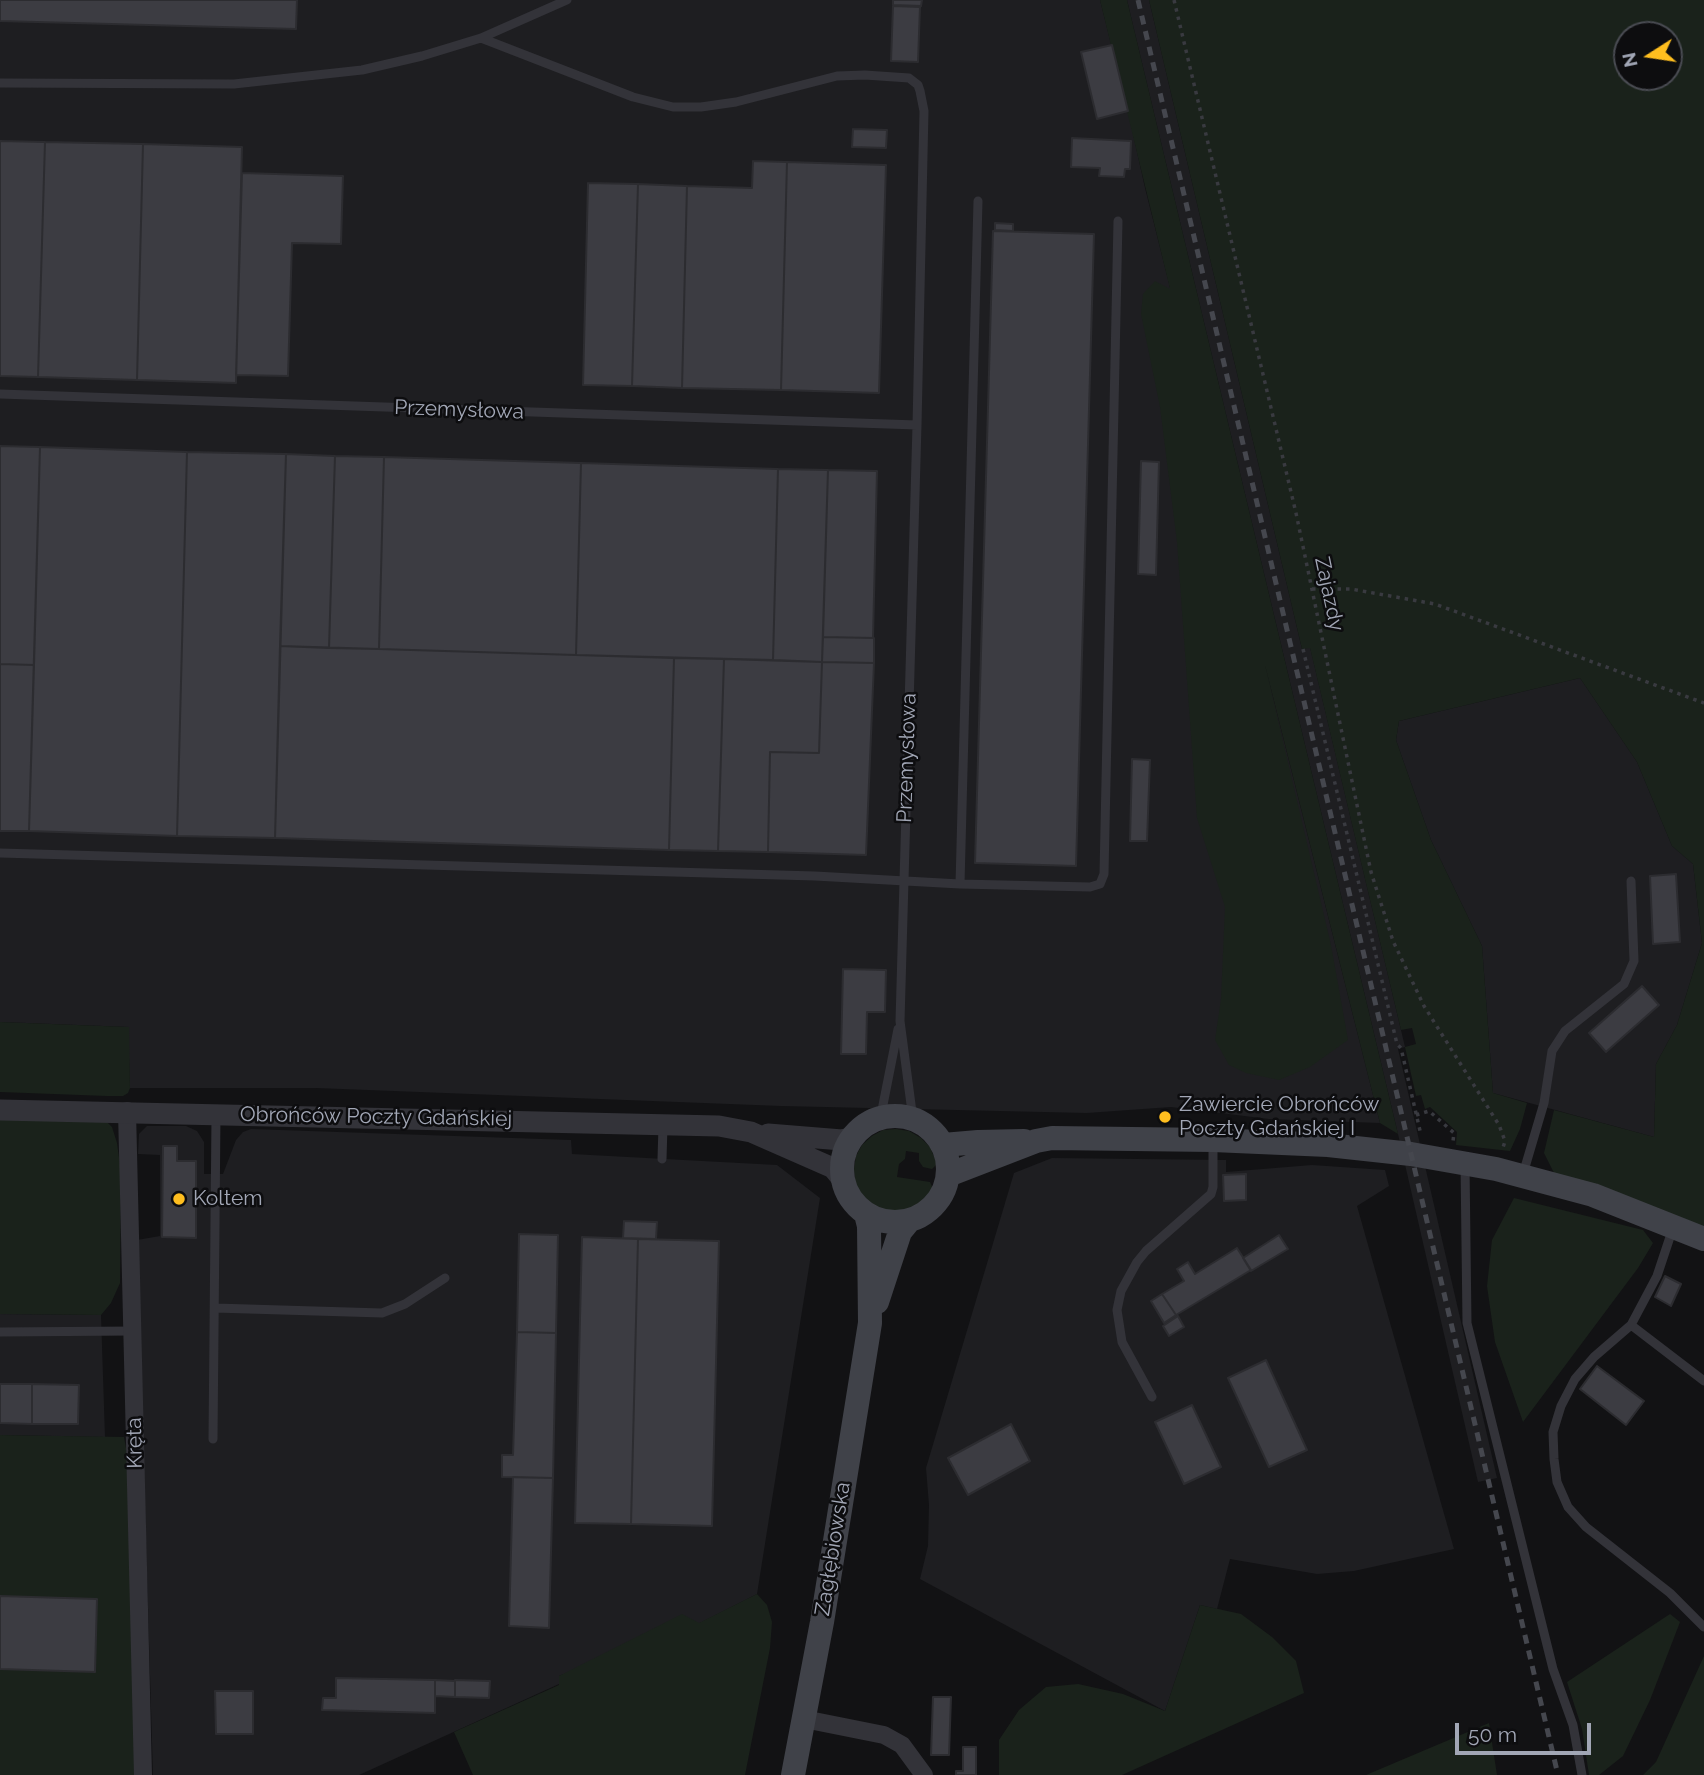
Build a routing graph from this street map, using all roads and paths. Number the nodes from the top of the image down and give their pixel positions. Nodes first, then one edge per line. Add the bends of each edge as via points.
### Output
1 (567, 0) edge
2 (1174, 0) edge
3 (481, 38) junction
4 (0, 83) edge
5 (978, 201) dead end
6 (1118, 221) dead end
7 (0, 394) edge
8 (917, 425) junction
9 (1312, 589) junction
10 (1303, 649) dead end
11 (1704, 703) edge
12 (0, 853) edge
13 (903, 881) junction
14 (1631, 881) dead end
15 (960, 884) junction
16 (900, 1021) junction
17 (0, 1110) edge
18 (127, 1111) junction
19 (216, 1113) junction
20 (1416, 1115) junction
21 (875, 1121) junction
22 (918, 1122) junction
23 (663, 1125) junction
24 (751, 1132) junction
25 (854, 1137) junction
26 (1213, 1140) junction
27 (1036, 1141) junction
28 (1422, 1143) dead end
29 (943, 1145) junction
30 (1458, 1155) junction
31 (662, 1159) dead end
32 (1496, 1169) junction
33 (948, 1175) junction
34 (1522, 1176) junction
35 (844, 1180) junction
36 (866, 1214) junction
37 (909, 1221) junction
38 (1674, 1226) junction
39 (1704, 1239) edge
40 (445, 1278) dead end
41 (215, 1308) junction
42 (870, 1322) junction
43 (1631, 1325) junction
44 (133, 1331) junction
45 (0, 1332) edge
46 (1704, 1381) edge
47 (1152, 1398) dead end
48 (214, 1438) dead end
49 (1704, 1627) edge
50 (804, 1719) junction
51 (143, 1775) edge
52 (793, 1775) edge
53 (924, 1775) edge
54 (1582, 1775) edge

1 - 3 lane
2 - 9 path, Zajazdy
3 - 4 lane via 393,64 275,81
3 - 8 lane, Przemysłowa via 633,97 673,107 736,102 837,76 909,78 918,85 924,111
5 - 15 lane
6 - 15 lane via 1104,874 1100,884 1090,887
7 - 8 lane, Przemysłowa
8 - 13 lane, Przemysłowa
9 - 11 path via 1351,589 1435,604
9 - 32 path, Zajazdy via 1371,872 1393,941 1424,1006 1499,1125 1505,1141
10 - 20 path
12 - 13 lane
13 - 15 lane
13 - 16 lane, Przemysłowa
14 - 34 lane via 1634,961 1623,984 1565,1031 1552,1051 1544,1103
16 - 21 lane via 882,1110
16 - 22 lane via 912,1112
17 - 18 street, Obrońców Poczty Gdańskiej
18 - 19 street, Obrońców Poczty Gdańskiej
18 - 44 street, Kręta
19 - 23 street, Obrońców Poczty Gdańskiej
19 - 41 lane
20 - 28 path
20 - 30 path via 1429,1111 1454,1133
21 - 22 main road via 904,1117
21 - 25 main road
22 - 29 main road
23 - 24 street, Obrońców Poczty Gdańskiej
23 - 31 lane
24 - 25 street, Obrońców Poczty Gdańskiej via 842,1140
24 - 35 street, Obrońców Poczty Gdańskiej via 833,1168
25 - 35 main road via 845,1152
26 - 27 main road via 1071,1136
26 - 30 main road
26 - 47 lane via 1211,1194 1146,1251 1121,1291 1117,1310 1122,1342
27 - 29 main road
27 - 33 main road
29 - 33 main road
30 - 32 main road
30 - 54 lane via 1467,1323 1553,1669 1573,1725
32 - 34 main road
33 - 37 main road via 939,1199
34 - 38 main road via 1593,1195
35 - 36 main road via 849,1195
36 - 37 main road via 883,1221
36 - 42 main road, Zagłębiowska
37 - 42 main road, Zagłębiowska via 900,1232
38 - 39 main road
38 - 43 lane via 1657,1276
40 - 41 lane via 382,1313
41 - 48 lane
42 - 50 main road, Zagłębiowska
43 - 46 lane
43 - 49 lane via 1594,1357 1561,1406 1553,1432 1557,1482 1568,1507 1586,1527 1670,1592
44 - 45 lane
44 - 51 street, Kręta
50 - 52 main road, Zagłębiowska
50 - 53 street via 884,1735 901,1745

